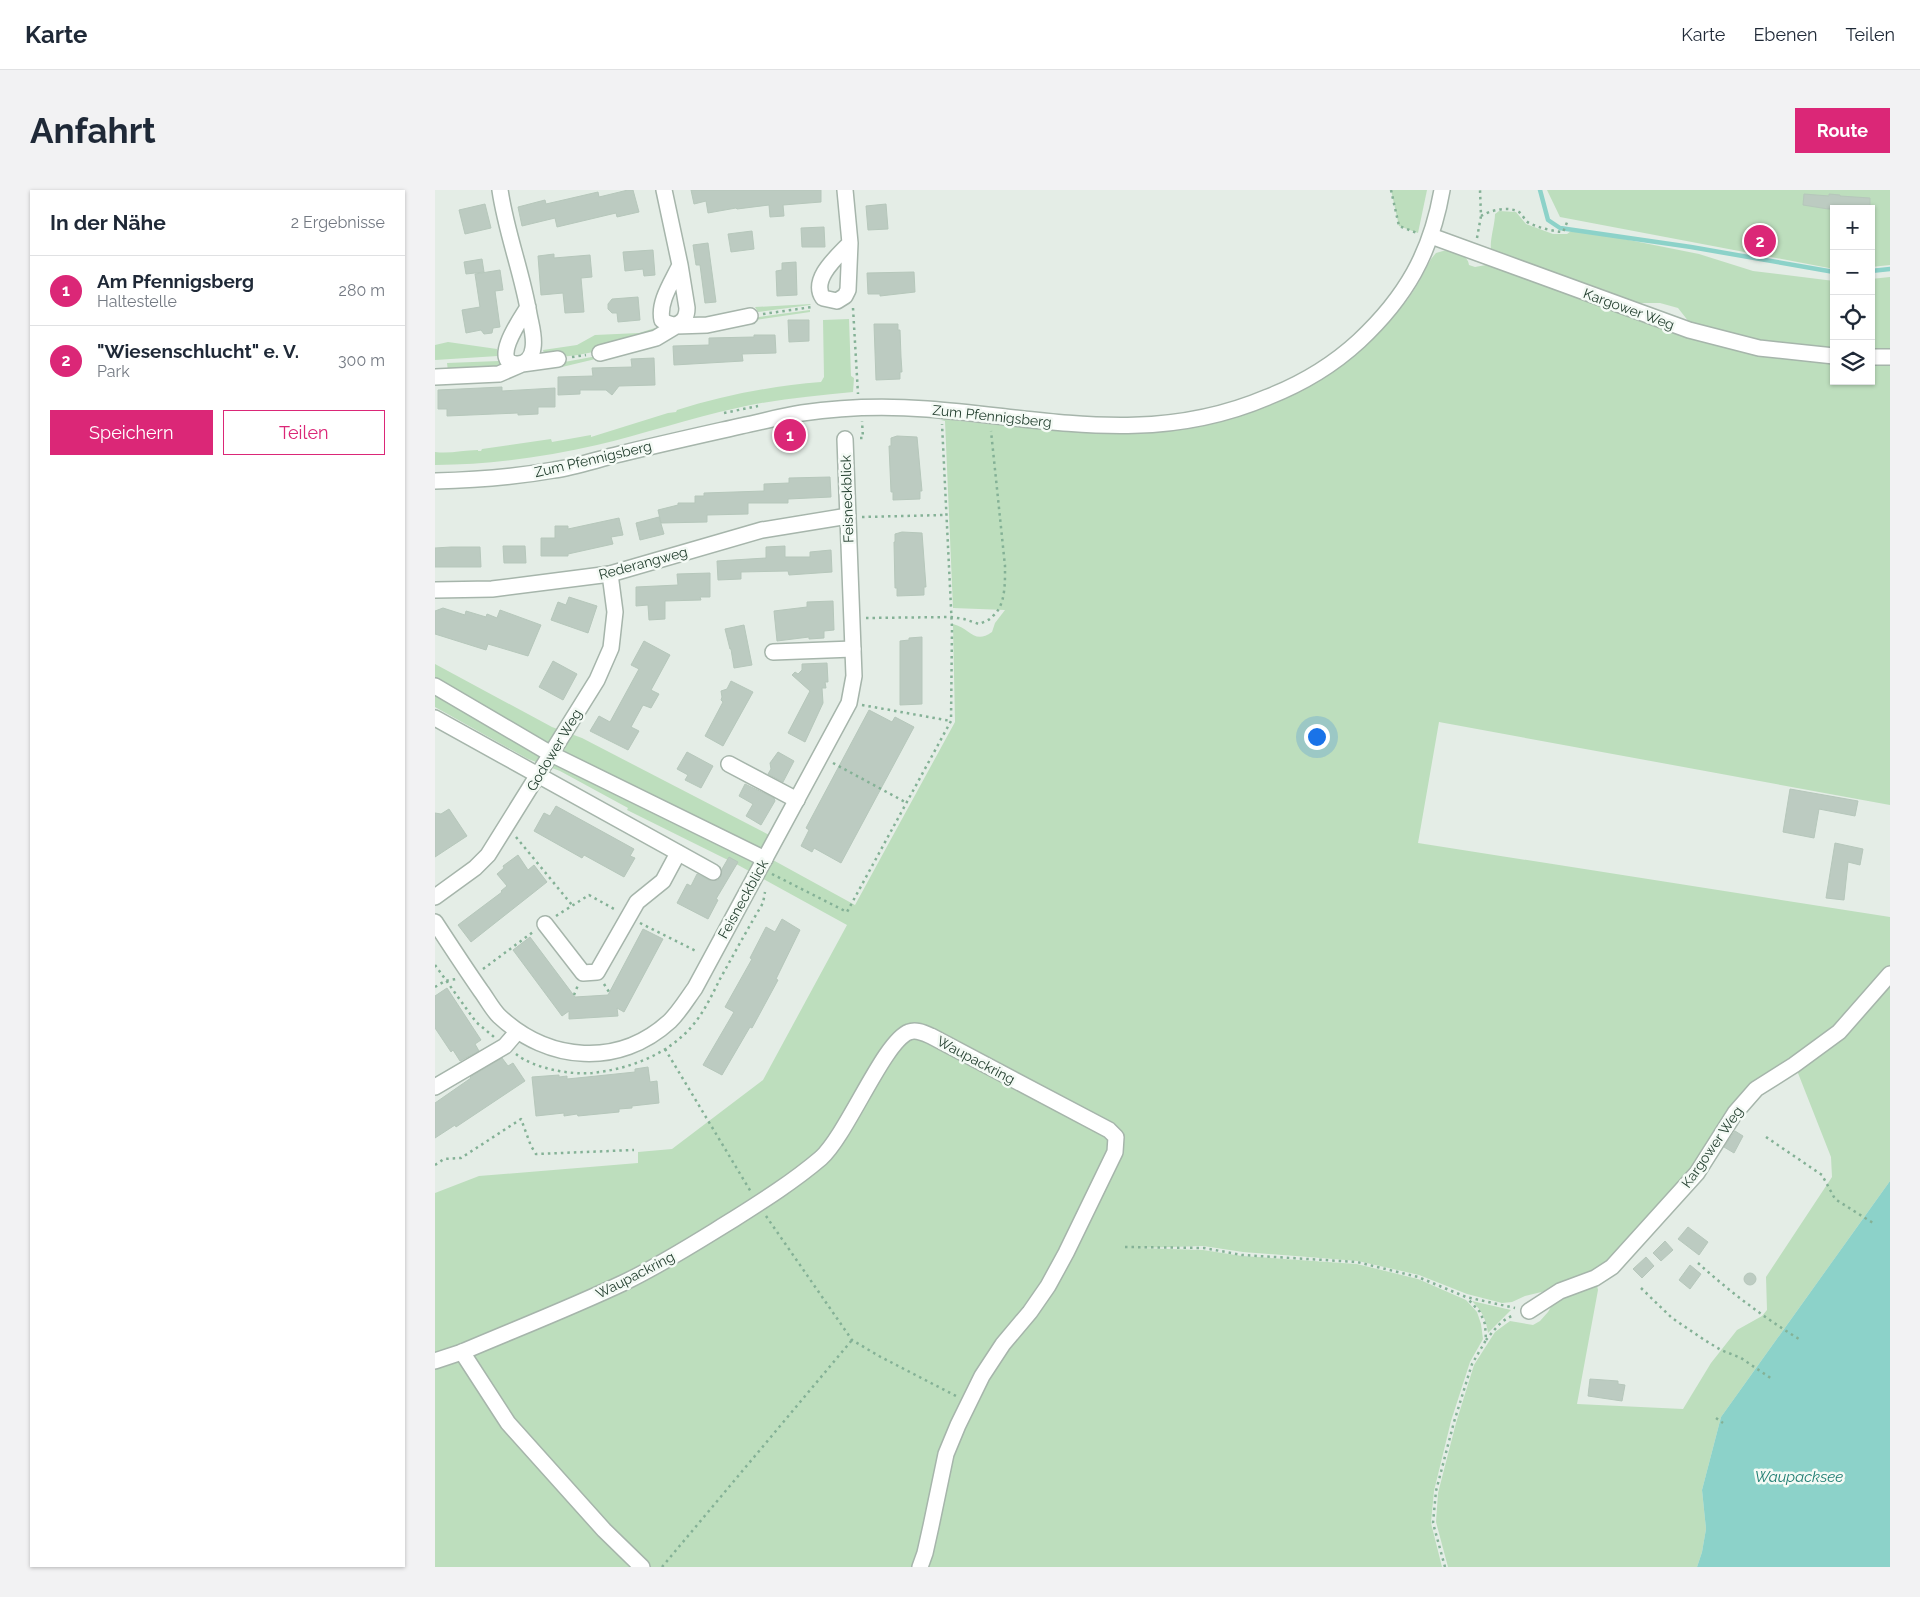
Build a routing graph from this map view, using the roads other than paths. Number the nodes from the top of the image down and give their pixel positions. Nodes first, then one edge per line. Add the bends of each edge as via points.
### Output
1 (500, 190) edge
2 (663, 190) edge
3 (845, 190) edge
4 (1442, 190) edge
5 (1424, 235) junction
6 (850, 242) junction
7 (680, 265) junction
8 (528, 307) junction
9 (755, 315) road end
10 (676, 326) junction
11 (600, 353) road end
12 (1830, 356) edge
13 (1875, 357) edge
14 (1890, 357) edge
15 (558, 359) road end
16 (522, 364) junction
17 (435, 377) edge
18 (845, 439) dead end
19 (435, 481) edge
20 (848, 517) junction
21 (610, 574) junction
22 (435, 590) edge
23 (853, 648) junction
24 (773, 652) dead end
25 (435, 686) edge
26 (435, 718) edge
27 (551, 754) junction
28 (729, 764) dead end
29 (538, 776) junction
30 (797, 800) junction
31 (679, 853) junction
32 (765, 859) junction
33 (713, 872) dead end
34 (435, 897) edge
35 (435, 922) edge
36 (545, 924) road end
37 (1890, 974) edge
38 (517, 1032) junction
39 (435, 1087) edge
40 (1529, 1311) road end
41 (463, 1352) junction
42 (435, 1361) edge
43 (642, 1567) edge
44 (920, 1567) edge

1 - 8 street
2 - 7 street
3 - 6 street
4 - 5 street, Zum Pfennigsberg
5 - 12 street, Kargower Weg via 1689,330 1759,348
5 - 19 street, Zum Pfennigsberg via 1415,272 1398,299 1380,322 1349,350 1286,390 1218,415 1155,425 1109,427 923,409 880,407 819,411 666,442 555,470
6 - 6 street via 823,276 815,304 837,301 845,296 849,280
7 - 10 street via 687,315
7 - 10 street via 660,312 667,325
8 - 16 street via 533,348 529,360
8 - 16 street via 506,351 509,362
9 - 10 street via 707,325
10 - 11 street via 656,338
13 - 14 street
15 - 16 street
16 - 17 street via 499,374
18 - 20 street, Feisneckblick
20 - 21 street, Rederangweg via 762,530
20 - 23 street, Feisneckblick
21 - 22 street, Rederangweg via 493,589
21 - 27 street, Godower Weg via 615,612 611,648 597,680
23 - 24 street
23 - 30 street, Feisneckblick via 854,676 849,703
25 - 27 street
26 - 29 street
27 - 29 street, Godower Weg
27 - 32 street
28 - 30 street
29 - 31 street
29 - 34 street, Godower Weg via 488,855
30 - 32 street, Feisneckblick
31 - 33 street
31 - 36 street via 663,881 637,902 597,972 583,973
32 - 38 street, Feisneckblick via 695,988 671,1020 638,1043 591,1054 541,1045
35 - 38 street, Feisneckblick via 497,1014
37 - 40 street, Kargower Weg via 1839,1032 1756,1089 1735,1113 1697,1173 1612,1267 1595,1278 1560,1291
38 - 39 street via 505,1046
41 - 42 street, Waupackring
41 - 43 street via 507,1424
41 - 44 street, Waupackring via 624,1282 758,1204 823,1156 839,1137 898,1039 918,1031 931,1036 1109,1130 1115,1137 1115,1152 1048,1286 1003,1344 969,1402 946,1454

